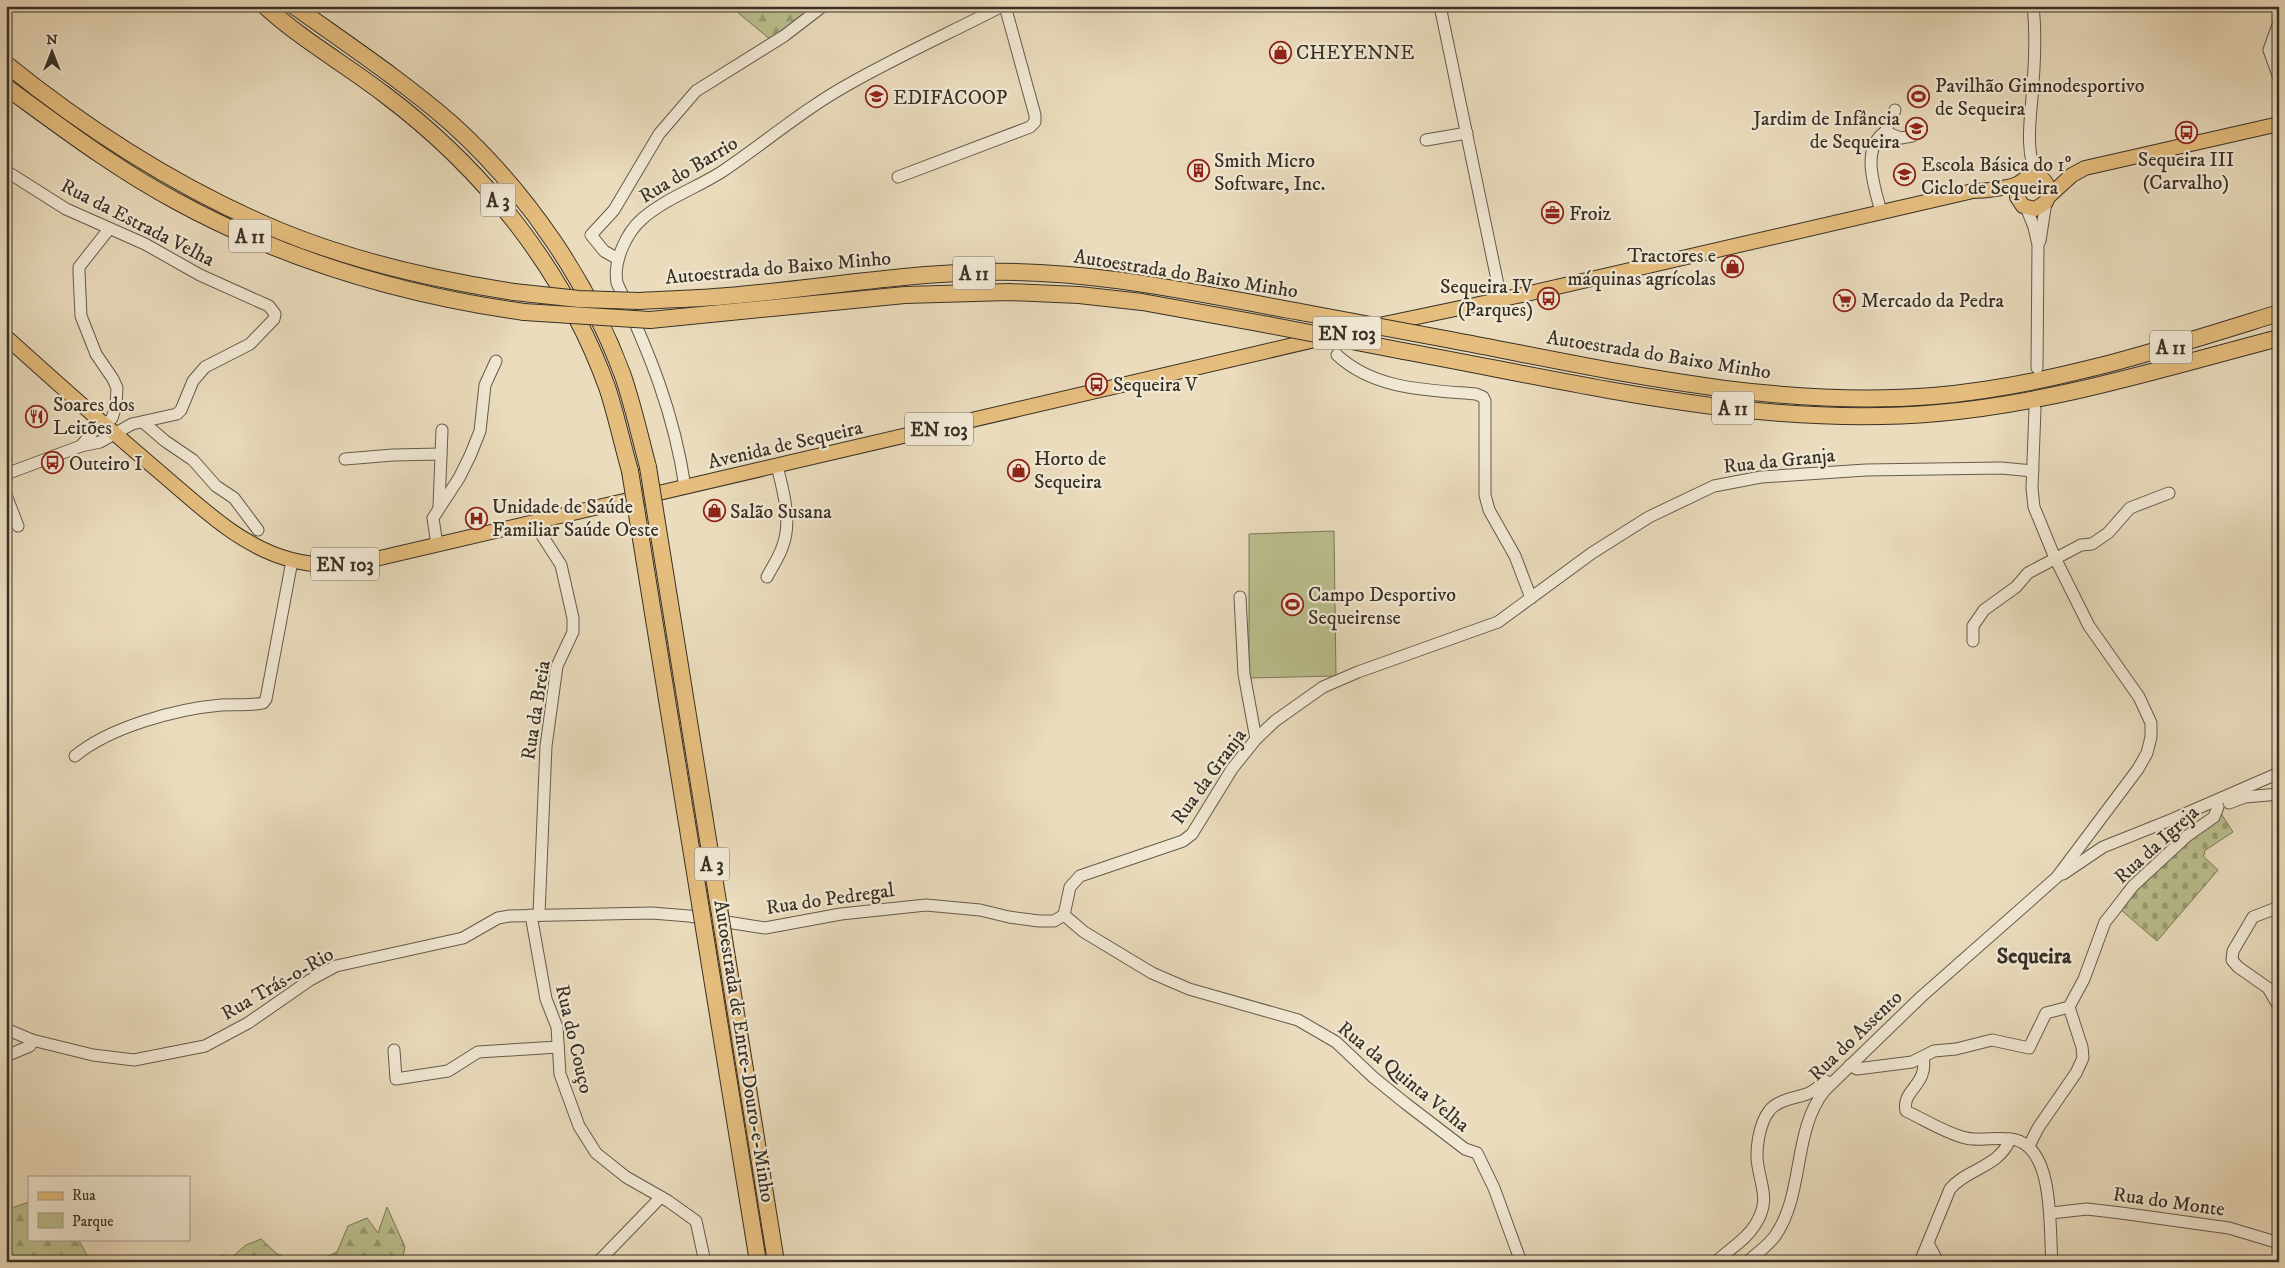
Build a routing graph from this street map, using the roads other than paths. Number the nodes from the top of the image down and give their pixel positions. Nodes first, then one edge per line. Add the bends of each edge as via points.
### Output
1 (266, 6) edge
2 (294, 6) edge
3 (823, 6) edge
4 (1004, 6) edge
5 (1440, 6) edge
6 (2033, 6) edge
7 (2279, 22) edge
8 (6, 64) edge
9 (2279, 78) edge
10 (6, 87) edge
11 (1895, 110) dead end
12 (2279, 124) edge
13 (1885, 132) junction
14 (1467, 133) junction
15 (1912, 136) dead end
16 (1426, 140) dead end
17 (6, 171) edge
18 (2072, 175) junction
19 (2032, 176) junction
20 (898, 177) dead end
21 (1991, 191) junction
22 (2047, 200) junction
23 (2022, 204) junction
24 (1881, 212) junction
25 (109, 229) junction
26 (2038, 245) junction
27 (618, 259) junction
28 (1501, 299) junction
29 (2279, 313) edge
30 (6, 338) edge
31 (2279, 338) edge
32 (1337, 356) dead end
33 (496, 361) dead end
34 (2037, 368) dead end
35 (2035, 409) dead end
36 (143, 422) junction
37 (107, 427) junction
38 (442, 430) dead end
39 (82, 446) junction
40 (441, 454) junction
41 (345, 460) dead end
42 (777, 466) junction
43 (2033, 471) junction
44 (6, 474) edge
45 (685, 487) junction
46 (2169, 493) dead end
47 (6, 496) edge
48 (439, 506) junction
49 (534, 523) junction
50 (18, 526) dead end
51 (258, 530) dead end
52 (437, 545) junction
53 (2055, 558) junction
54 (292, 561) junction
55 (767, 577) dead end
56 (1240, 597) dead end
57 (1531, 598) junction
58 (1973, 641) dead end
59 (1256, 739) junction
60 (75, 756) dead end
61 (2279, 773) edge
62 (2279, 794) edge
63 (2218, 807) junction
64 (2173, 820) junction
65 (2086, 839) junction
66 (2103, 847) junction
67 (2057, 877) junction
68 (2279, 907) edge
69 (535, 914) junction
70 (1064, 916) junction
71 (2068, 1007) junction
72 (2279, 1007) edge
73 (6, 1028) edge
74 (32, 1040) junction
75 (558, 1047) junction
76 (394, 1050) dead end
77 (6, 1056) edge
78 (1923, 1057) junction
79 (1848, 1067) junction
80 (2010, 1139) junction
81 (2030, 1146) junction
82 (661, 1197) junction
83 (2051, 1213) junction
84 (2279, 1243) edge
85 (1929, 1244) junction
86 (598, 1262) edge
87 (705, 1262) edge
88 (758, 1262) edge
89 (776, 1262) edge
90 (1521, 1262) edge
91 (1716, 1262) edge
92 (1747, 1262) edge
93 (1920, 1262) edge
94 (1938, 1262) edge
95 (2052, 1262) edge

1 - 88 highway, Autoestrada de Entre-Douro-e-Minho / A 3, bridge via 436,136 482,181 523,230 555,278 584,333 607,388 630,471
2 - 89 highway, Autoestrada de Entre-Douro-e-Minho / A 3, bridge via 452,124 498,171 539,222 578,279 623,377 648,467
3 - 27 street via 784,36 696,91 659,134 614,210 591,235 604,251
4 - 20 street via 1035,122 1030,127
4 - 27 street, Rua do Barrio via 850,83 717,175 665,202 641,220
5 - 14 street
6 - 19 street via 2036,30 2029,111
7 - 9 street via 2268,50
8 - 29 highway, Autoestrada do Baixo Minho / A 11, bridge via 97,131 184,184 280,231 373,262 466,285 514,292 579,299 640,300 726,296 883,278 984,272 1067,275 1146,284 1683,384 1772,394 1865,399 1951,394 2062,375 2145,354
10 - 31 highway, Autoestrada do Baixo Minho / A 11, bridge via 85,144 176,201 275,248 370,281 466,304 524,312 650,320 905,295 1010,292 1079,295 1142,302 1681,402 1774,413 1865,417 1938,414 2065,393
11 - 13 street
12 - 18 main road, EN 103 via 2099,164
13 - 15 street via 1901,138
13 - 24 street via 1876,142 1870,165
14 - 16 street
14 - 28 street
17 - 25 street, Rua da Estrada Velha via 66,209
18 - 19 main road, EN 103
18 - 22 main road, EN 103
19 - 21 main road, EN 103
19 - 22 main road via 2048,187
19 - 23 main road via 2016,191
21 - 23 main road, EN 103
21 - 24 main road, EN 103 via 1973,191
22 - 23 main road, EN 103 via 2038,208
22 - 26 street
23 - 26 street via 2034,227
24 - 28 main road, EN 103
25 - 36 street, Rua da Estrada Velha via 269,306 275,314 250,344 205,367 193,381 177,414
25 - 37 street via 79,267 81,316 96,354 117,388 114,412
26 - 34 street
27 - 45 street, Rua do Barrio via 617,283 656,371 674,428
28 - 42 main road, Avenida de Sequeira / EN 103
30 - 37 main road, EN 103
32 - 57 street via 1365,374 1394,385 1483,397 1485,496 1489,510 1515,556
33 - 48 street via 485,385 480,431 459,478
35 - 43 street
36 - 37 street
36 - 51 street via 193,460 216,486 234,498
37 - 39 street
37 - 39 street via 100,442
37 - 54 main road, Avenida de Sequeira / EN 103 via 226,528 248,543
38 - 40 street
39 - 44 street
40 - 41 street
40 - 48 street
42 - 45 main road, Avenida de Sequeira / EN 103
42 - 55 street via 785,498 786,537
43 - 53 street via 2034,507
43 - 57 street, Rua da Granja via 2001,468 1866,470 1761,477 1714,486 1648,517
45 - 49 main road, Avenida de Sequeira / EN 103
46 - 53 street via 2130,508 2108,533 2092,544 2081,545
47 - 50 street
48 - 52 street via 433,518
49 - 52 main road, Avenida de Sequeira / EN 103
49 - 69 street, Rua da Breia via 561,565 573,618 573,632 557,666 546,746
52 - 54 main road, Avenida de Sequeira / EN 103 via 339,565
53 - 58 street via 2028,573 2016,587 1984,610 1973,626
53 - 65 street via 2090,626 2139,697 2151,723 2149,745 2138,769
54 - 60 street via 263,704 222,705 179,713 115,733 89,744
56 - 59 street via 1244,674
57 - 59 street, Rua da Granja via 1498,622 1323,687 1275,721
59 - 70 street, Rua da Granja via 1232,769 1192,834 1183,841 1080,876 1070,887
61 - 64 street
62 - 63 street via 2245,797
63 - 64 street via 2192,819
63 - 71 street, Rua da Igreja via 2214,817 2187,836 2133,886 2112,912 2105,922 2084,979
64 - 66 street
65 - 66 street via 2095,847
65 - 67 street
66 - 67 street
67 - 79 street, Rua do Assento via 1921,997
68 - 72 street via 2253,917 2233,951 2232,960 2268,988
69 - 70 street, Rua do Pedregal via 652,913 765,928 841,914 926,905 1039,921 1054,921
69 - 74 street, Rua Trás-o-Rio via 498,918 463,938 336,966 248,1023 204,1046 134,1060 93,1055
69 - 75 street, Rua do Couço via 546,999 557,1027
70 - 90 street, Rua da Quinta Velha via 1084,932 1152,973 1189,989 1298,1020 1328,1037 1464,1148 1477,1153 1494,1188
71 - 78 street via 2046,1013 2029,1048 1992,1040 1956,1050 1934,1051
71 - 81 street via 2083,1058
73 - 74 street, Rua Trás-o-Rio
74 - 77 street via 30,1046
75 - 76 street via 478,1052 448,1071 396,1079
75 - 82 street, Rua do Couço via 560,1074 579,1126 596,1153 626,1177
78 - 79 street via 1912,1062 1857,1069
78 - 80 street via 1923,1074 1906,1098 1906,1111 1964,1138
79 - 91 street via 1808,1094 1770,1109 1764,1117 1757,1152 1765,1194 1761,1212 1749,1234
79 - 92 street, Rua do Assento via 1816,1101 1782,1226 1774,1238
80 - 81 street
80 - 85 street via 1999,1156 1957,1180 1950,1189
81 - 83 street via 2040,1166
82 - 86 street
82 - 87 street, Rua do Couço via 696,1221
83 - 84 street, Rua do Monte via 2087,1209 2121,1213 2229,1228
83 - 95 street
85 - 93 street
85 - 94 street

